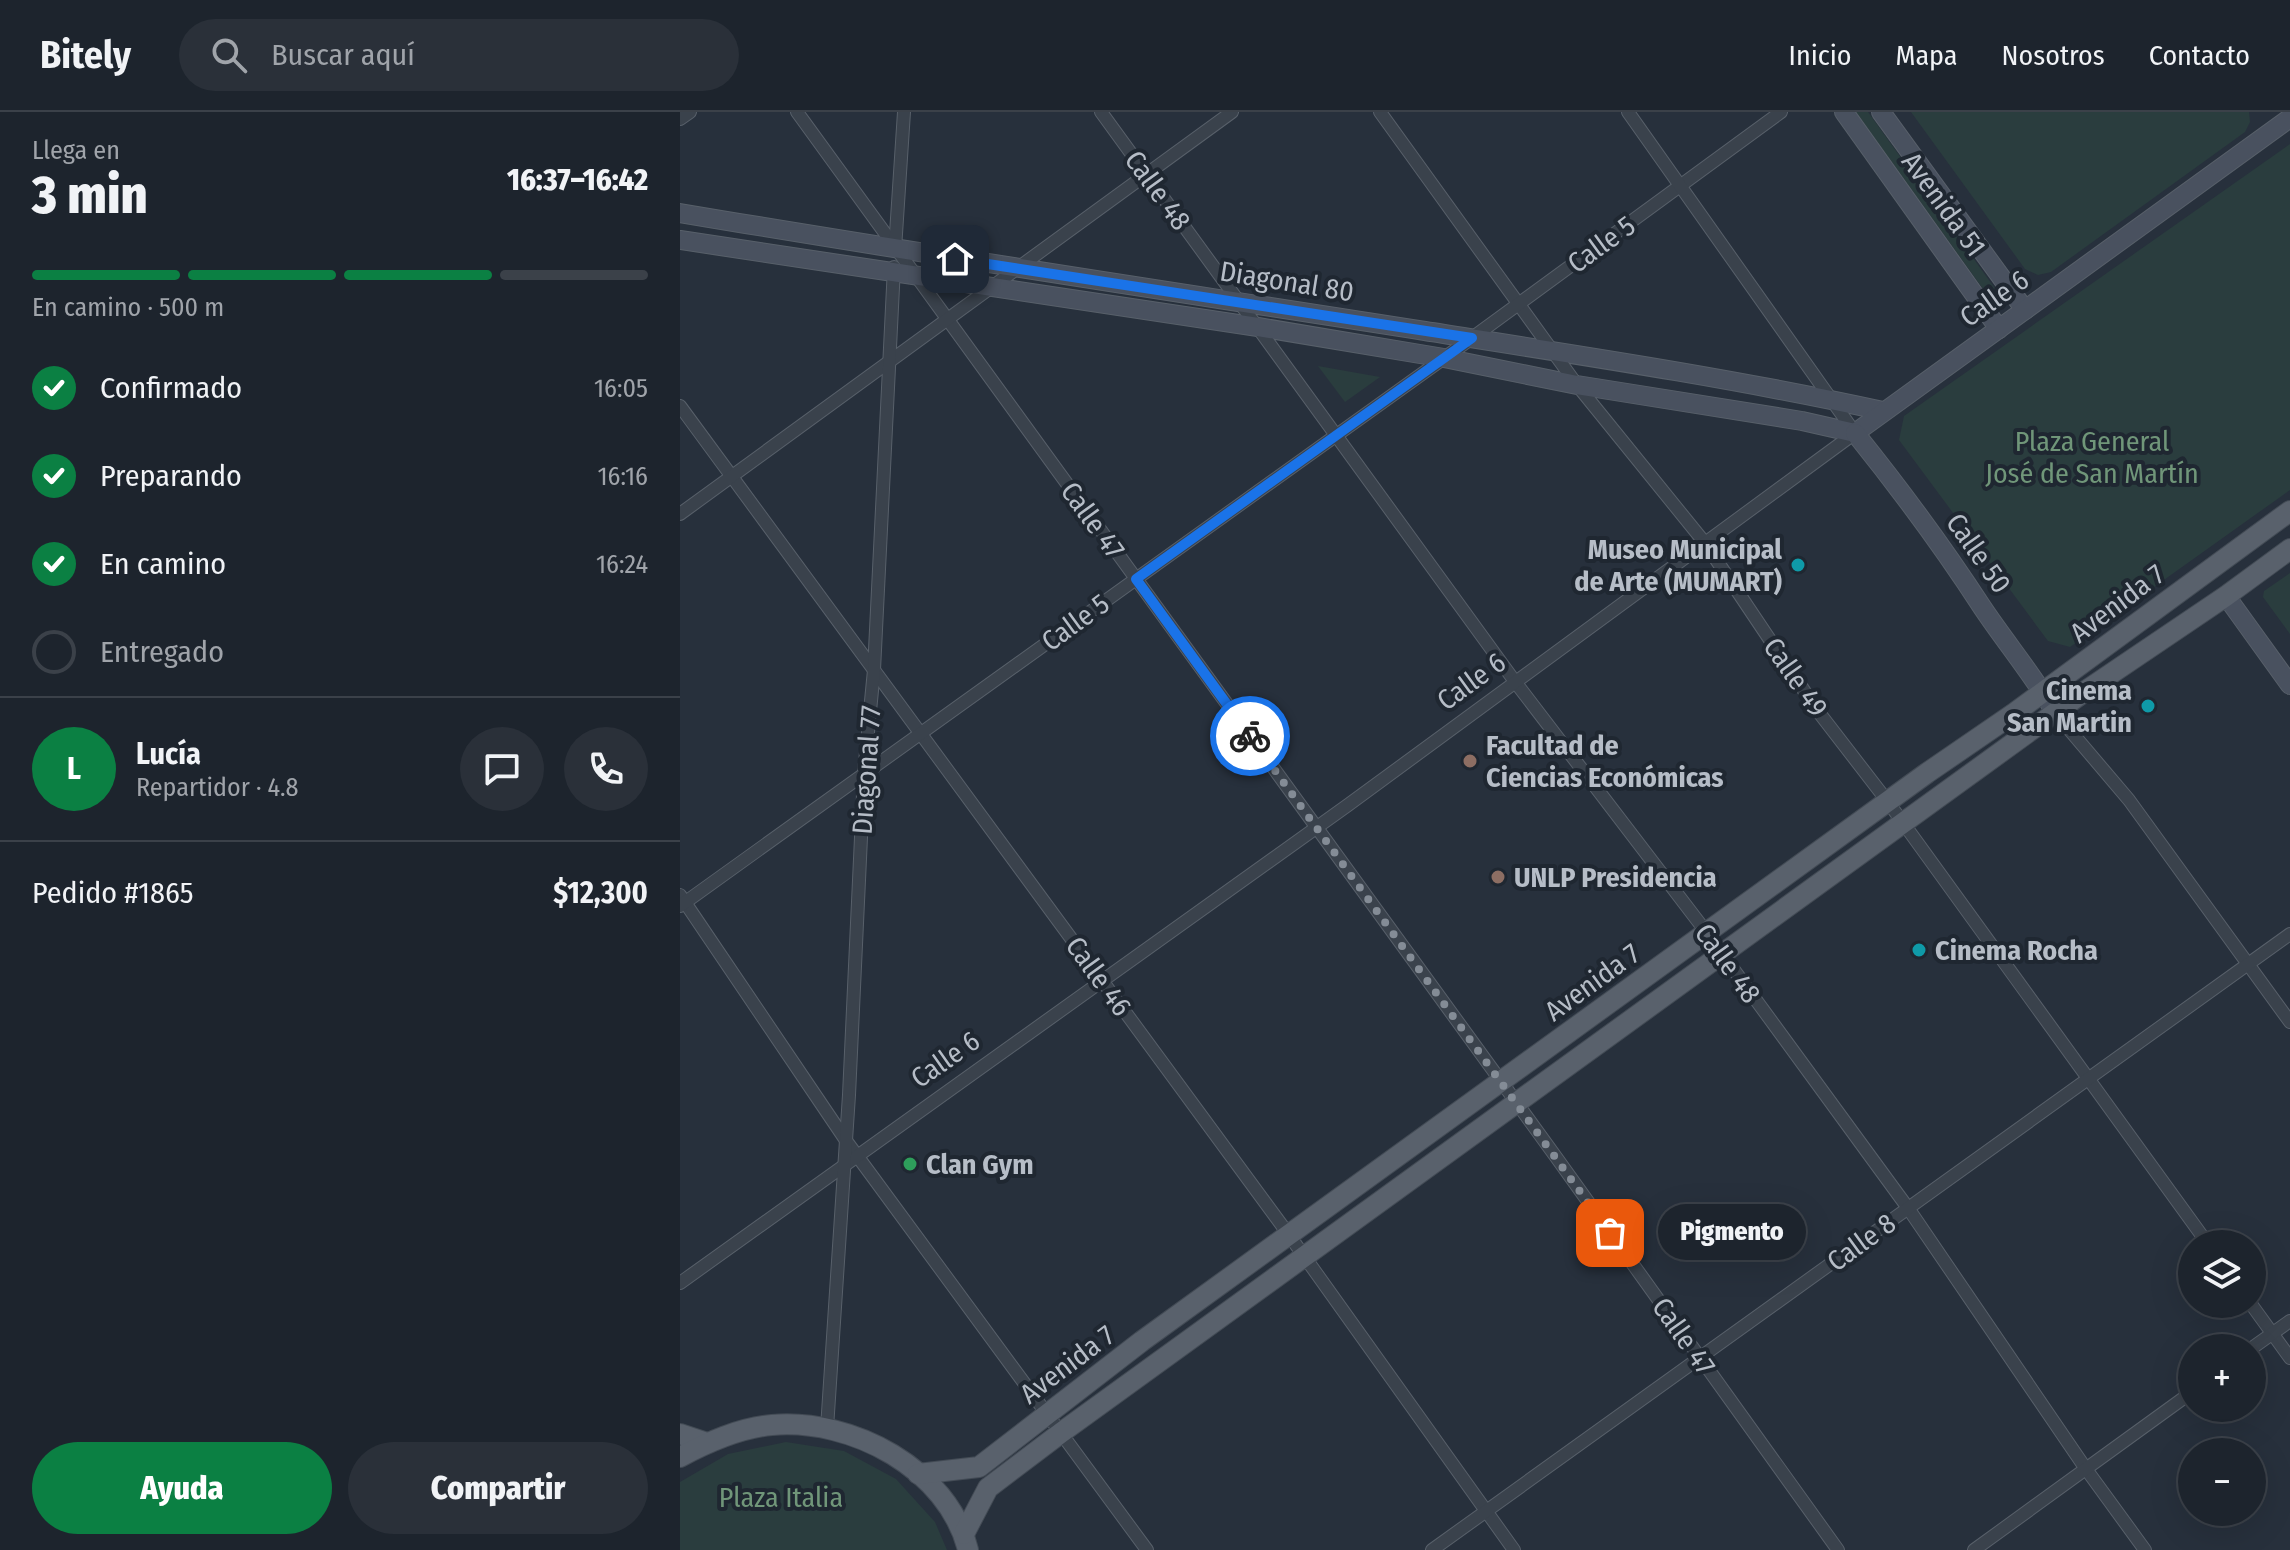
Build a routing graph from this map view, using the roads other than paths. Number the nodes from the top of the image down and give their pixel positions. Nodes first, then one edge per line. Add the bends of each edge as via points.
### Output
1 (690, 112) edge
2 (797, 112) edge
3 (904, 112) edge
4 (1101, 112) edge
5 (1232, 112) edge
6 (1380, 112) edge
7 (1628, 112) edge
8 (1781, 112) edge
9 (1844, 112) edge
10 (1881, 112) edge
11 (680, 119) edge
12 (2277, 119) edge
13 (1146, 175) junction
14 (1681, 185) junction
15 (680, 213) edge
16 (680, 240) edge
17 (895, 250) junction
18 (1015, 268) junction
19 (893, 272) junction
20 (916, 275) junction
21 (992, 287) junction
22 (1242, 303) junction
23 (1520, 304) junction
24 (2025, 310) junction
25 (947, 319) junction
26 (1258, 327) junction
27 (1999, 329) junction
28 (1472, 338) junction
29 (1554, 351) junction
30 (1444, 358) junction
31 (887, 364) junction
32 (1577, 385) junction
33 (1833, 400) junction
34 (680, 406) edge
35 (1883, 411) junction
36 (1855, 433) junction
37 (1335, 435) junction
38 (733, 477) junction
39 (2290, 511) edge
40 (680, 514) edge
41 (1705, 543) junction
42 (2290, 549) edge
43 (1136, 579) junction
44 (2226, 596) junction
45 (874, 670) junction
46 (1516, 683) junction
47 (2290, 685) edge
48 (2043, 692) junction
49 (2056, 714) junction
50 (921, 733) junction
51 (864, 773) junction
52 (1888, 802) junction
53 (1903, 822) junction
54 (1316, 828) junction
55 (682, 901) edge
56 (1707, 933) junction
57 (2290, 934) edge
58 (1722, 954) junction
59 (2248, 964) junction
60 (1103, 981) junction
61 (2290, 1022) edge
62 (2088, 1079) junction
63 (1500, 1082) junction
64 (1516, 1104) junction
65 (847, 1142) junction
66 (857, 1155) junction
67 (845, 1165) junction
68 (1908, 1208) junction
69 (2198, 1230) edge
70 (1289, 1235) junction
71 (1303, 1257) junction
72 (680, 1283) edge
73 (2261, 1318) edge
74 (2290, 1321) edge
75 (2272, 1333) junction
76 (2266, 1338) edge
77 (2290, 1358) edge
78 (1699, 1359) junction
79 (2178, 1402) edge
80 (1048, 1414) junction
81 (827, 1428) junction
82 (1062, 1432) junction
83 (680, 1434) edge
84 (707, 1443) junction
85 (680, 1457) edge
86 (2086, 1469) junction
87 (918, 1474) junction
88 (1486, 1511) junction
89 (966, 1542) edge
90 (1147, 1550) edge
91 (1432, 1550) edge
92 (1514, 1550) edge
93 (1838, 1550) edge
94 (1974, 1550) edge
95 (2145, 1550) edge

1 - 11 street
2 - 17 street, Calle 47
3 - 17 street, Diagonal 77
4 - 13 street, Calle 48
5 - 13 street
6 - 23 street, Calle 49
7 - 14 street, Calle 50
8 - 14 street, Calle 5
9 - 27 main road, Avenida 51
10 - 24 main road, Avenida 51
12 - 24 main road, Calle 6
13 - 18 street
13 - 22 street, Calle 48
14 - 23 street, Calle 5
14 - 33 street, Calle 50
15 - 17 main road, Diagonal 80
16 - 19 main road, Diagonal 80
17 - 18 main road, Diagonal 80
17 - 19 street, Diagonal 77
17 - 20 street, Calle 47
18 - 21 street
18 - 22 main road, Diagonal 80
19 - 20 main road, Diagonal 80
19 - 31 street, Diagonal 77
20 - 21 main road, Diagonal 80
20 - 25 street, Calle 47
21 - 25 street
21 - 26 main road, Diagonal 80
22 - 26 street, Calle 48
22 - 28 main road, Diagonal 80
23 - 28 street, Calle 5
23 - 29 street, Calle 49
24 - 27 main road, Calle 6
25 - 31 street
25 - 43 street, Calle 47
26 - 30 main road, Diagonal 80
26 - 37 street, Calle 48
27 - 35 main road, Calle 6
28 - 29 main road, Diagonal 80
28 - 30 street, Calle 5
29 - 32 street, Calle 49
29 - 33 main road, Diagonal 80
30 - 32 main road, Diagonal 80
30 - 37 street, Calle 5
31 - 38 street
31 - 45 street, Diagonal 77
32 - 36 main road, Diagonal 80
32 - 41 street, Calle 49
33 - 35 main road, Diagonal 80
33 - 36 street, Calle 50
34 - 38 street, Calle 46
35 - 36 main road, Calle 6
36 - 41 street, Calle 6
36 - 48 main road, Calle 50 via 1963,574
37 - 43 street, Calle 5
37 - 46 street, Calle 48
38 - 40 street
38 - 45 street, Calle 46
39 - 48 main road, Avenida 7
41 - 46 street, Calle 6
41 - 52 street, Calle 49 via 1817,710
42 - 44 main road, Avenida 7
43 - 50 street, Calle 5
43 - 54 street, Calle 47
44 - 47 main road
44 - 49 main road, Avenida 7
45 - 50 street, Calle 46
45 - 51 street, Diagonal 77
46 - 54 street, Calle 6
46 - 56 street, Calle 48
48 - 49 main road, Calle 50
48 - 52 main road, Avenida 7
49 - 53 main road, Avenida 7
49 - 59 street, Calle 50 via 2129,800
50 - 51 street, Calle 5
50 - 60 street, Calle 46
51 - 55 street, Calle 5
51 - 65 street, Diagonal 77
52 - 53 street, Calle 49
52 - 56 main road, Avenida 7
53 - 58 main road, Avenida 7
53 - 62 street, Calle 49
54 - 60 street, Calle 6
54 - 63 street, Calle 47
55 - 65 street
56 - 58 street, Calle 48
56 - 63 main road, Avenida 7
57 - 59 street, Calle 8
58 - 64 main road, Avenida 7
58 - 68 street, Calle 48
59 - 61 street, Calle 50
59 - 62 street, Calle 8
60 - 66 street, Calle 6
60 - 70 street, Calle 46
62 - 68 street, Calle 8
62 - 69 street, Calle 49
63 - 64 street, Calle 47
63 - 70 main road, Avenida 7
64 - 71 main road, Avenida 7
64 - 78 street, Calle 47
65 - 66 street
65 - 67 street, Diagonal 77
66 - 67 street, Calle 6
66 - 80 street
67 - 72 street, Calle 6
67 - 81 street, Diagonal 77
68 - 78 street, Calle 8
68 - 86 street, Calle 48
70 - 71 street, Calle 46
70 - 80 main road, Avenida 7
71 - 82 main road, Avenida 7
71 - 88 street, Calle 46
73 - 75 street
74 - 75 street
75 - 76 street
75 - 77 street
78 - 88 street, Calle 8
78 - 93 street, Calle 47
79 - 86 street
80 - 82 street
80 - 87 main road, Avenida 7 via 979,1467
81 - 84 main road via 772,1425
81 - 87 main road via 868,1441
82 - 89 main road, Avenida 7 via 988,1488
82 - 90 street
83 - 84 main road
84 - 85 main road
86 - 94 street
86 - 95 street, Calle 48
87 - 89 main road via 944,1500
88 - 91 street, Calle 8
88 - 92 street, Calle 46

